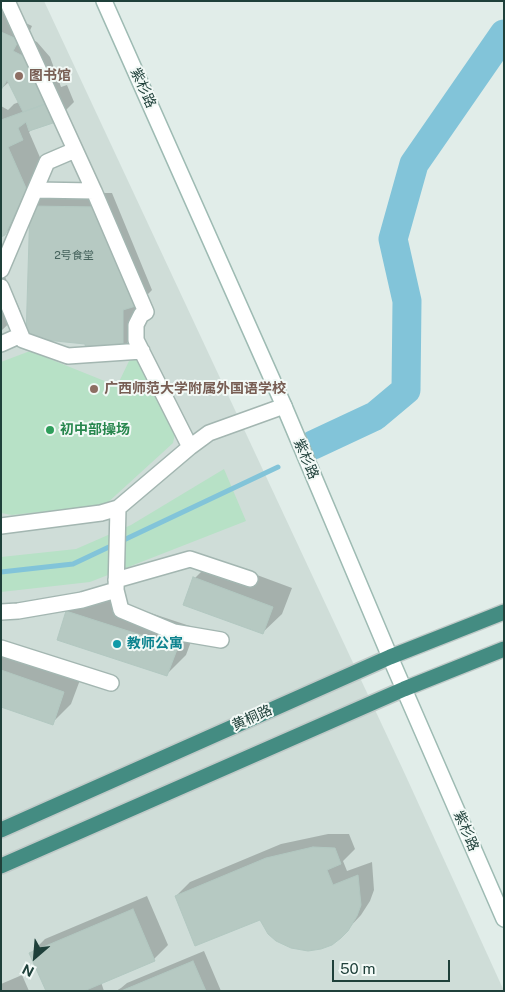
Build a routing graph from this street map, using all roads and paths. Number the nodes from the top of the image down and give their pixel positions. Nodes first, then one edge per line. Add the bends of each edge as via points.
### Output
1 (7, 1) edge
2 (104, 1) edge
3 (75, 150) junction
4 (35, 190) junction
5 (94, 191) junction
6 (1, 270) edge
7 (1, 287) edge
8 (20, 335) junction
9 (1, 344) edge
10 (142, 351) junction
11 (284, 406) junction
12 (190, 447) junction
13 (118, 508) junction
14 (3, 524) edge
15 (116, 579) junction
16 (250, 579) dead end
17 (1, 612) edge
18 (504, 612) edge
19 (221, 640) dead end
20 (1, 648) edge
21 (504, 649) edge
22 (390, 657) junction
23 (111, 682) dead end
24 (404, 689) junction
25 (1, 830) edge
26 (1, 866) edge
27 (504, 919) edge

1 - 3 street
2 - 11 street, 紫杉路
3 - 4 street via 47,162
3 - 5 street
4 - 5 street
4 - 6 street
5 - 10 street via 146,312 136,325 136,340
7 - 8 street
8 - 9 street
8 - 10 street via 23,340 68,356
10 - 12 street
11 - 12 street via 208,433
11 - 22 street, 紫杉路
12 - 13 street
13 - 14 street via 101,513
13 - 15 street
15 - 16 street via 190,559
15 - 17 street via 82,600
15 - 19 street via 121,610 174,632
18 - 22 highway, 黄桐路
20 - 23 street
21 - 24 highway
22 - 24 street, 紫杉路
22 - 25 highway, 黄桐路
24 - 26 highway
24 - 27 street, 紫杉路

